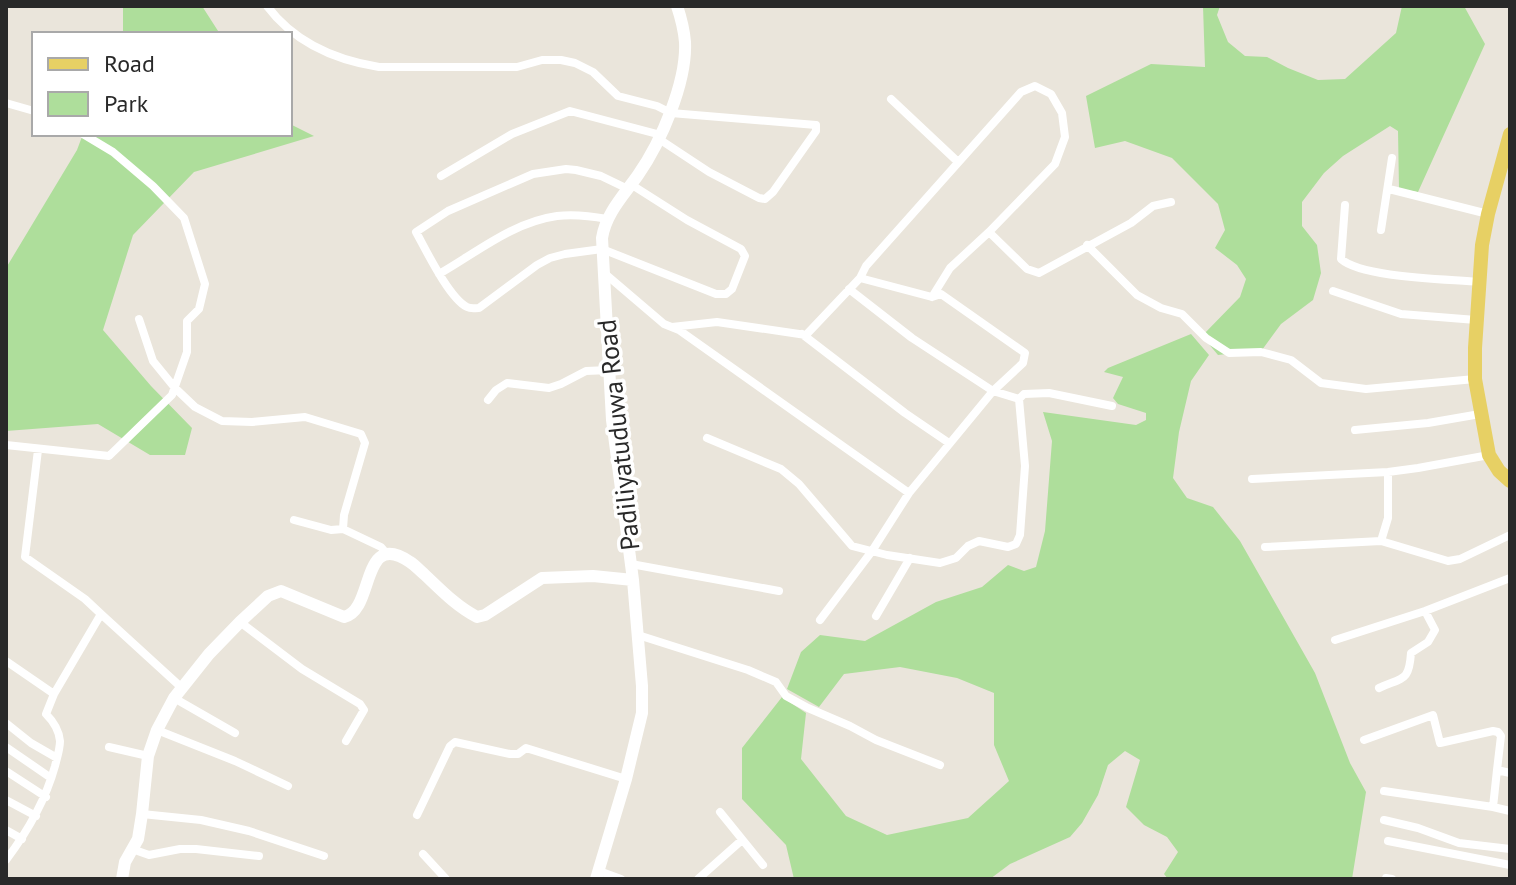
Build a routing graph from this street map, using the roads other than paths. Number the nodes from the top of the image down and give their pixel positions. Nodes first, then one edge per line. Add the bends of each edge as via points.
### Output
1 (267, 6) edge
2 (677, 6) edge
3 (292, 32) edge
4 (292, 32) edge
5 (891, 99) dead end
6 (6, 103) edge
7 (32, 110) edge
8 (671, 113) junction
9 (1510, 134) edge
10 (86, 136) edge
11 (660, 137) junction
12 (1392, 158) dead end
13 (958, 162) junction
14 (441, 176) dead end
15 (630, 187) junction
16 (1389, 189) junction
17 (1171, 202) dead end
18 (1345, 205) dead end
19 (1488, 214) junction
20 (607, 219) junction
21 (1381, 230) dead end
22 (989, 232) junction
23 (1087, 245) junction
24 (602, 249) junction
25 (603, 272) junction
26 (439, 274) junction
27 (860, 278) junction
28 (1479, 282) junction
29 (849, 289) junction
30 (1333, 291) dead end
31 (932, 297) junction
32 (139, 319) dead end
33 (1476, 320) junction
34 (672, 327) junction
35 (802, 334) junction
36 (609, 370) junction
37 (1475, 379) junction
38 (175, 388) junction
39 (993, 391) junction
40 (1019, 399) junction
41 (488, 400) dead end
42 (1112, 406) dead end
43 (1480, 414) junction
44 (1355, 430) dead end
45 (707, 438) dead end
46 (949, 443) junction
47 (6, 445) edge
48 (38, 450) junction
49 (1489, 455) junction
50 (1388, 472) junction
51 (1252, 479) dead end
52 (1510, 481) edge
53 (909, 493) junction
54 (294, 520) dead end
55 (343, 529) junction
56 (1510, 535) edge
57 (1381, 541) junction
58 (1265, 547) dead end
59 (872, 551) junction
60 (387, 554) junction
61 (910, 558) junction
62 (631, 564) junction
63 (1510, 578) edge
64 (633, 580) junction
65 (779, 591) dead end
66 (1425, 611) junction
67 (101, 614) junction
68 (876, 616) dead end
69 (820, 620) dead end
70 (240, 622) junction
71 (638, 635) junction
72 (1335, 640) dead end
73 (6, 661) edge
74 (1379, 688) dead end
75 (178, 693) junction
76 (54, 694) junction
77 (6, 723) edge
78 (157, 730) junction
79 (235, 733) dead end
80 (1364, 740) dead end
81 (346, 741) dead end
82 (6, 747) edge
83 (109, 747) dead end
84 (148, 756) junction
85 (57, 758) junction
86 (940, 765) dead end
87 (1497, 770) junction
88 (6, 771) edge
89 (1510, 773) edge
90 (51, 778) junction
91 (626, 779) junction
92 (288, 786) dead end
93 (1384, 791) dead end
94 (46, 797) junction
95 (6, 800) edge
96 (1493, 807) junction
97 (1510, 811) edge
98 (720, 812) dead end
99 (142, 814) junction
100 (417, 815) dead end
101 (36, 816) junction
102 (1384, 820) dead end
103 (6, 830) edge
104 (22, 839) junction
105 (742, 840) junction
106 (1388, 841) dead end
107 (132, 849) junction
108 (1510, 849) edge
109 (423, 854) dead end
110 (259, 856) dead end
111 (324, 856) dead end
112 (6, 860) edge
113 (763, 865) dead end
114 (1510, 865) edge
115 (598, 875) edge
116 (1386, 878) edge
117 (122, 879) edge
118 (446, 879) edge
119 (621, 879) edge
120 (698, 879) edge
121 (1392, 879) edge

1 - 3 street
2 - 8 street, Padiliyatuduwa Road via 685,45
4 - 8 street via 321,50 379,67 517,67 561,60 593,72 618,96
5 - 13 street
6 - 7 street
8 - 11 street, Padiliyatuduwa Road
8 - 11 street via 816,125 816,131 765,199 709,172
9 - 19 main road
10 - 38 street via 113,152 184,218 205,284 199,309 187,321 187,352
11 - 14 street via 570,111 512,134
11 - 15 street, Padiliyatuduwa Road
12 - 16 street
13 - 22 street via 1021,92 1035,86 1051,94 1062,113 1065,137 1055,164
13 - 27 street
15 - 20 street, Padiliyatuduwa Road
15 - 24 street via 741,249 745,256 732,289 716,294
15 - 26 street via 566,169 533,174 448,211 416,232
16 - 19 street
16 - 21 street
17 - 23 street via 1153,206
18 - 28 street via 1345,263 1377,273
19 - 28 main road
20 - 24 street, Padiliyatuduwa Road
20 - 26 street via 581,215 532,222
22 - 23 street via 1027,269 1039,273
22 - 31 street via 950,268
23 - 37 street via 1137,295 1182,314 1229,353 1261,352 1291,360 1321,383 1366,389
24 - 25 street, Padiliyatuduwa Road
24 - 26 street via 550,258 479,308 461,303
25 - 34 street
25 - 36 street, Padiliyatuduwa Road
27 - 29 street
27 - 31 street
28 - 33 main road
29 - 35 street
29 - 39 street
30 - 33 street via 1401,314
31 - 39 street via 941,294 1025,353 1023,363
32 - 38 street via 153,361
33 - 37 main road
34 - 35 street via 717,322
34 - 53 street
35 - 46 street
36 - 41 street via 586,371 549,388 507,383
36 - 62 street, Padiliyatuduwa Road
37 - 43 main road
38 - 48 street via 109,456
38 - 55 street via 195,407 222,421 305,417 361,434 365,443
39 - 40 street
39 - 46 street
40 - 42 street via 1049,393
40 - 61 street via 1025,466 1016,544 979,541 940,563
43 - 44 street
43 - 49 main road
45 - 59 street via 781,469 852,546
46 - 53 street
47 - 48 street
48 - 67 street via 25,557
49 - 50 street
49 - 52 main road
50 - 51 street
50 - 57 street via 1388,518
53 - 59 street
54 - 55 street
55 - 60 street
56 - 57 street via 1448,561
57 - 58 street
59 - 61 street
59 - 69 street
60 - 64 street via 409,561 477,617 542,578
60 - 70 street via 373,566 351,615 344,617 281,591
61 - 68 street
62 - 64 street, Padiliyatuduwa Road
62 - 65 street
63 - 66 street
64 - 71 street, Padiliyatuduwa Road
66 - 72 street
66 - 74 street via 1435,630 1428,642 1411,653 1407,676
67 - 75 street
67 - 76 street
70 - 75 street
70 - 81 street via 360,704 364,710
71 - 86 street via 776,682 786,696 808,708
71 - 91 street, Padiliyatuduwa Road via 642,713
73 - 76 street
75 - 78 street
75 - 79 street
76 - 85 street via 46,714 60,743
77 - 85 street
78 - 84 street
78 - 92 street
80 - 87 street via 1433,715 1440,743 1498,732
82 - 90 street
83 - 84 street
84 - 99 street
85 - 90 street
87 - 89 street
87 - 96 street
88 - 94 street
90 - 94 street
91 - 100 street via 526,748 510,754 455,742
91 - 115 street, Padiliyatuduwa Road
93 - 96 street
94 - 101 street
95 - 101 street
96 - 97 street
98 - 105 street
99 - 107 street
99 - 111 street via 249,831
101 - 104 street
102 - 108 street via 1459,843
103 - 104 street
104 - 112 street
105 - 113 street
105 - 120 street
106 - 114 street
107 - 110 street via 149,855 196,849
107 - 117 street
109 - 118 street
115 - 119 street
116 - 121 street

